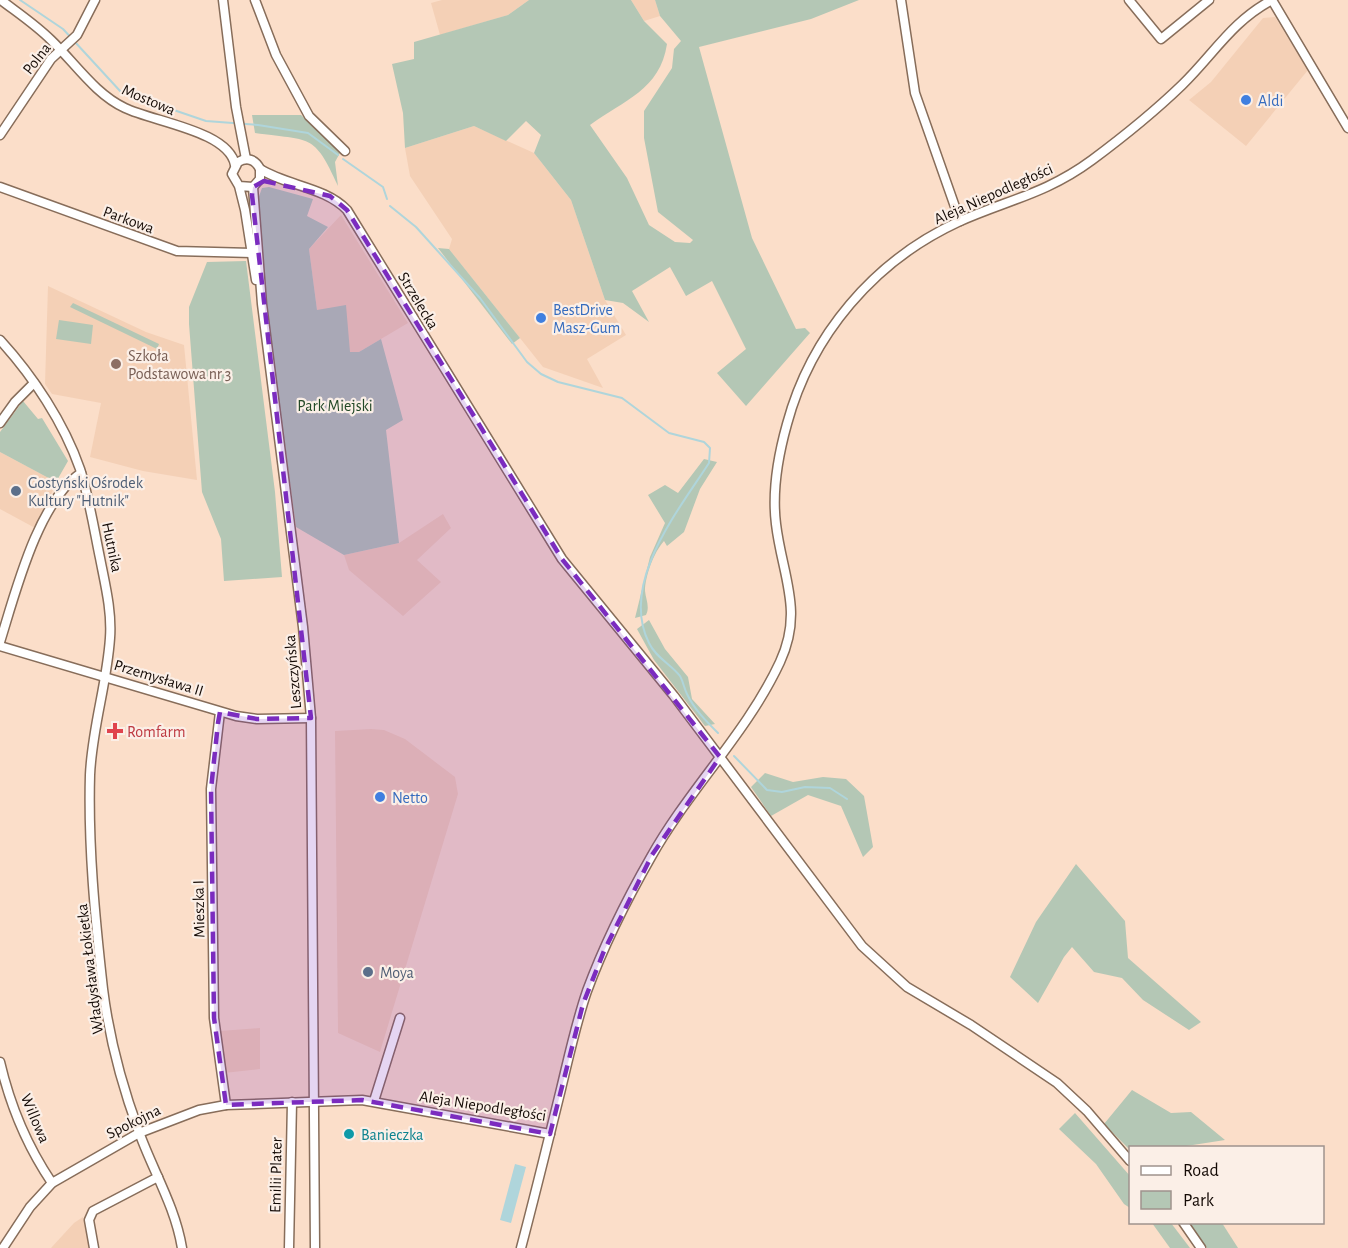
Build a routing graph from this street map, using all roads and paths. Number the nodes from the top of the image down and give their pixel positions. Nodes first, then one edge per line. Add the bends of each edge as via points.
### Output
1 (1, 0) edge
2 (95, 0) edge
3 (255, 0) edge
4 (901, 0) edge
5 (1129, 0) edge
6 (1209, 0) edge
7 (1272, 0) edge
8 (225, 1) edge
9 (1250, 1) edge
10 (1256, 9) junction
11 (63, 47) junction
12 (1348, 128) edge
13 (240, 132) junction
14 (0, 135) edge
15 (219, 142) junction
16 (345, 151) dead end
17 (246, 159) junction
18 (235, 165) junction
19 (260, 169) junction
20 (256, 184) junction
21 (239, 186) junction
22 (0, 187) edge
23 (298, 187) junction
24 (960, 221) junction
25 (252, 253) junction
26 (262, 303) junction
27 (0, 340) edge
28 (34, 383) junction
29 (0, 423) edge
30 (81, 473) junction
31 (0, 644) edge
32 (105, 676) junction
33 (220, 712) junction
34 (311, 718) junction
35 (720, 758) junction
36 (400, 1018) dead end
37 (0, 1062) edge
38 (374, 1101) junction
39 (292, 1102) junction
40 (315, 1102) junction
41 (226, 1105) junction
42 (139, 1133) junction
43 (550, 1134) junction
44 (1129, 1159) edge
45 (158, 1177) junction
46 (52, 1183) junction
47 (1184, 1224) edge
48 (3, 1248) edge
49 (94, 1248) edge
50 (182, 1248) edge
51 (289, 1248) edge
52 (315, 1248) edge
53 (521, 1248) edge
54 (1201, 1248) edge

1 - 11 street, Mostowa
2 - 11 street, Polna via 77,35
3 - 16 street via 276,55 309,116
4 - 24 street via 915,93
5 - 6 street via 1161,39
7 - 10 street, Aleja Niepodległości
7 - 12 street
8 - 13 street
9 - 10 street
10 - 24 street, Aleja Niepodległości via 1230,30 1180,87 1090,160 1032,195
11 - 14 street, Polna
11 - 15 street, Mostowa via 114,102
13 - 15 street via 232,142
13 - 17 street
15 - 18 street via 232,153
17 - 18 street
17 - 19 street
18 - 21 street via 232,174
19 - 20 street
19 - 23 street, Strzelecka
20 - 21 street
20 - 23 street, Strzelecka via 271,182
20 - 26 street, Leszczyńska
21 - 25 street, Leszczyńska
22 - 25 street, Parkowa via 177,252
23 - 35 street, Strzelecka via 336,199 347,210 562,559
24 - 35 street, Aleja Niepodległości via 913,248 878,275 847,307 821,344 801,383 786,427 776,483 776,524 791,596 788,639 771,678
25 - 26 street, Leszczyńska
26 - 34 street, Leszczyńska
27 - 28 street, Hutnika
28 - 29 street
28 - 30 street, Hutnika
30 - 31 street via 62,488 45,517
30 - 32 street, Hutnika via 108,604 111,634
31 - 32 street, Przemysława II
32 - 33 street, Przemysława II
32 - 42 street, Władysława Łokietka via 90,771 91,850 110,1031
33 - 34 street, Przemysława II via 257,719
33 - 41 street, Mieszka I via 211,789 214,1018
34 - 40 street, Leszczyńska
35 - 43 street, Aleja Niepodległości via 661,840 611,936 583,1004
35 - 44 street, Strzelecka via 874,959 907,987 977,1028 1057,1083
36 - 38 street
37 - 46 street, Willowa via 29,1145
38 - 40 street, Aleja Niepodległości
38 - 43 street, Aleja Niepodległości
39 - 40 street, Spokojna
39 - 41 street, Spokojna
39 - 51 street, Emilii Plater
40 - 52 street, Leszczyńska
41 - 42 street, Spokojna via 199,1110
42 - 45 street, Władysława Łokietka
42 - 46 street, Spokojna
43 - 53 street
45 - 49 street via 93,1211 89,1220
45 - 50 street, Władysława Łokietka
46 - 48 street, Spokojna via 30,1207
47 - 54 street

